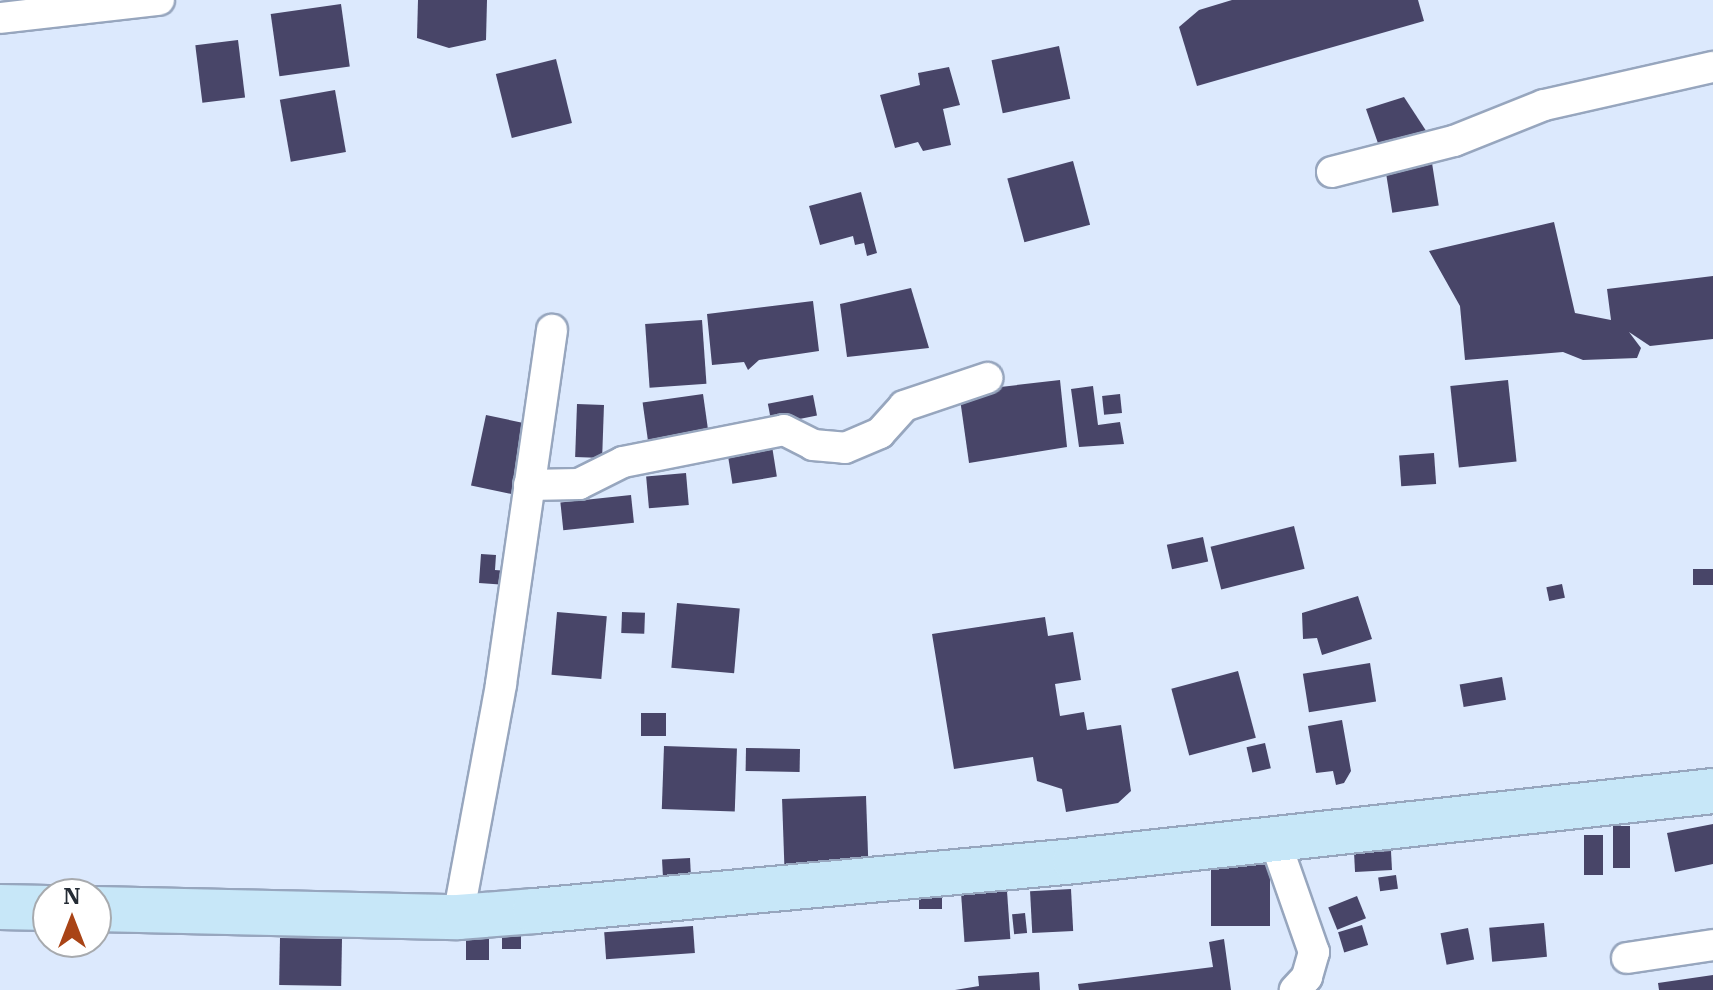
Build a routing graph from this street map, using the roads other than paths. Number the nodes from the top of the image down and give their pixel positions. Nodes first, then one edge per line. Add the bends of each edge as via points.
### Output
1 (159, 0) edge
2 (0, 18) edge
3 (1713, 67) edge
4 (1332, 172) dead end
5 (552, 330) dead end
6 (987, 378) dead end
7 (529, 485) junction
8 (1713, 791) edge
9 (1274, 838) junction
10 (0, 907) edge
11 (32, 908) edge
12 (112, 909) edge
13 (458, 917) junction
14 (1713, 945) edge
15 (1627, 958) dead end
16 (1295, 990) edge

1 - 2 street
3 - 4 street via 1544,105 1454,141
5 - 7 street
6 - 7 street via 904,406 880,433 845,448 813,445 784,430 623,462 579,484
7 - 13 street via 501,684
8 - 9 main road
9 - 13 main road
9 - 16 street via 1314,952 1307,977
10 - 11 main road
12 - 13 main road
14 - 15 street

